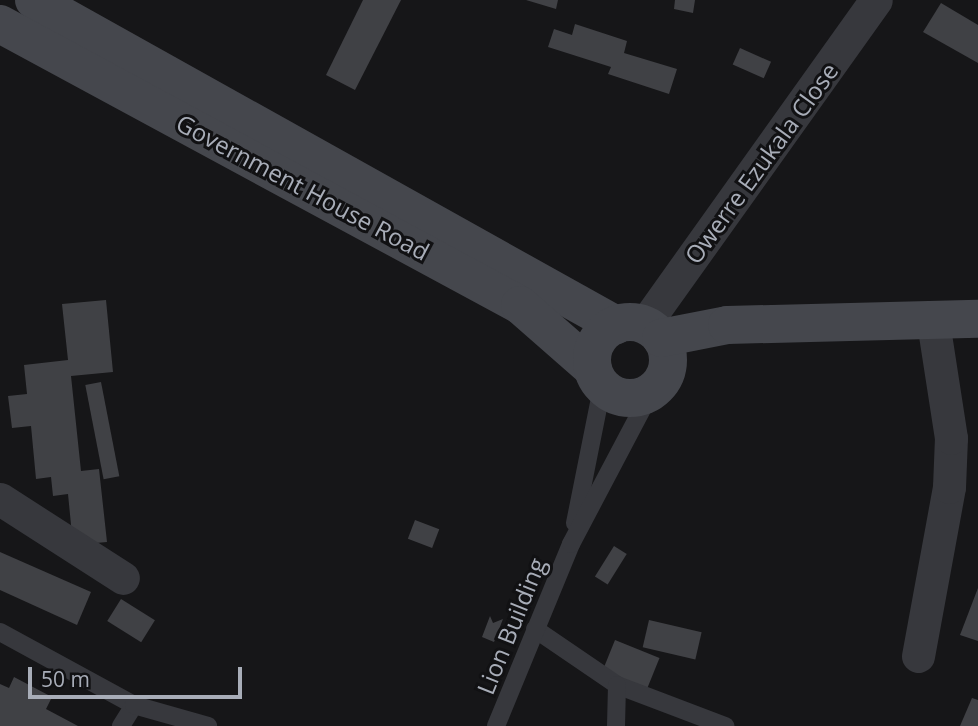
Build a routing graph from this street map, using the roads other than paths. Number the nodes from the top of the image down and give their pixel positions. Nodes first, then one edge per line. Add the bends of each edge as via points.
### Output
1 (34, 0) edge
2 (876, 0) edge
3 (0, 24) edge
4 (349, 192) junction
5 (978, 319) edge
6 (933, 322) junction
7 (640, 329) junction
8 (597, 378) junction
9 (650, 394) junction
10 (0, 499) edge
11 (571, 544) junction
12 (123, 578) dead end
13 (535, 629) junction
14 (0, 632) edge
15 (918, 656) dead end
16 (617, 685) junction
17 (134, 705) junction
18 (121, 726) edge
19 (208, 726) edge
20 (496, 726) edge
21 (616, 726) edge
22 (724, 726) edge

1 - 4 street, Government House Road
2 - 7 street, Owerre Ezukala Close
3 - 4 street, Government House Road
4 - 7 street, Government House Road
4 - 8 street, Government House Road via 520,305
5 - 6 street
6 - 7 street
6 - 15 street via 951,438 949,475
7 - 8 street via 594,347
7 - 9 street via 667,368
8 - 9 street via 625,399
8 - 11 lane, Lion Building
9 - 11 lane, Lion Building
10 - 12 street
11 - 13 lane, Lion Building
13 - 16 lane
13 - 20 lane, Lion Building
14 - 17 lane
16 - 21 lane
16 - 22 lane
17 - 18 lane
17 - 19 lane

